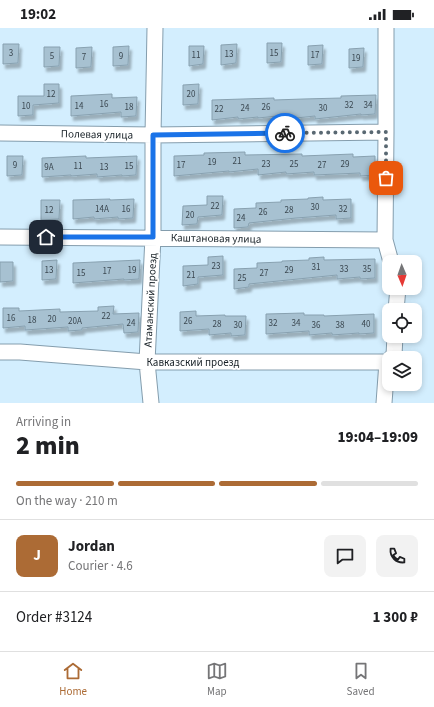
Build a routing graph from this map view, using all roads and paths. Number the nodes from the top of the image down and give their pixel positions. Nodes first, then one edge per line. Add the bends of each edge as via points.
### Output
1 (156, 28) edge
2 (386, 28) edge
3 (386, 132) junction
4 (0, 133) edge
5 (153, 135) junction
6 (0, 237) edge
7 (153, 237) junction
8 (385, 240) junction
9 (389, 255) edge
10 (0, 352) edge
11 (382, 360) edge
12 (147, 362) junction
13 (385, 391) edge
14 (151, 403) edge
15 (384, 403) edge

1 - 5 street, Атаманский проезд
2 - 3 street
3 - 5 street, Полевая улица
3 - 8 street
4 - 5 street, Полевая улица
5 - 7 street, Атаманский проезд
6 - 7 street, Каштановая улица
7 - 8 street, Каштановая улица
7 - 12 street, Атаманский проезд
8 - 9 street
10 - 12 street, Кавказский проезд
11 - 12 street, Кавказский проезд
12 - 14 street, Атаманский проезд
13 - 15 street

